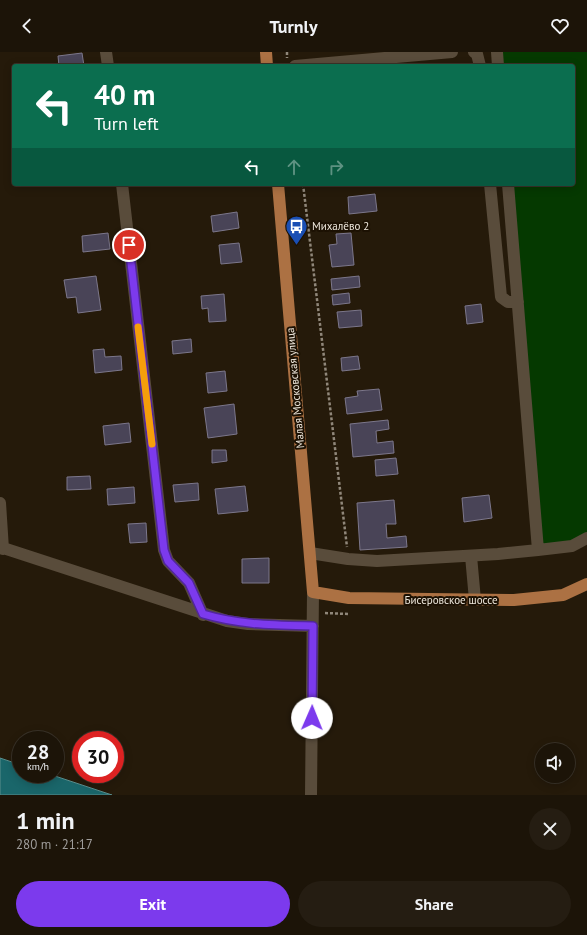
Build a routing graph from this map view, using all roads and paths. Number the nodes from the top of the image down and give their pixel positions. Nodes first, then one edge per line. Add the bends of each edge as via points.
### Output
1 (106, 52) edge
2 (266, 52) edge
3 (452, 52) edge
4 (474, 52) edge
5 (497, 52) edge
6 (108, 64) edge
7 (267, 64) edge
8 (317, 64) edge
9 (480, 64) edge
10 (498, 64) edge
11 (122, 186) edge
12 (278, 186) edge
13 (303, 186) edge
14 (490, 186) edge
15 (508, 186) edge
16 (518, 302) junction
17 (0, 502) edge
18 (587, 538) edge
19 (2, 548) edge
20 (538, 550) junction
21 (310, 553) junction
22 (471, 556) junction
23 (348, 559) junction
24 (587, 584) edge
25 (313, 592) junction
26 (475, 600) junction
27 (203, 614) junction
28 (313, 626) junction
29 (311, 795) edge

1 - 6 street
2 - 7 main road
3 - 8 street
4 - 9 street
5 - 10 street
11 - 27 street via 164,550 168,561 189,583
12 - 21 main road, Малая Московская улица
13 - 23 path
14 - 16 street via 501,297 508,302
15 - 16 street
16 - 20 street
17 - 19 street
18 - 20 street via 572,546
19 - 27 street
20 - 22 street
21 - 23 street
21 - 25 main road, Малая Московская улица
22 - 23 street via 377,561
22 - 26 street
24 - 26 main road, Бисеровское шоссе via 563,595 548,598
25 - 26 main road, Бисеровское шоссе via 349,598
25 - 28 street
27 - 28 street via 248,624
28 - 29 street

